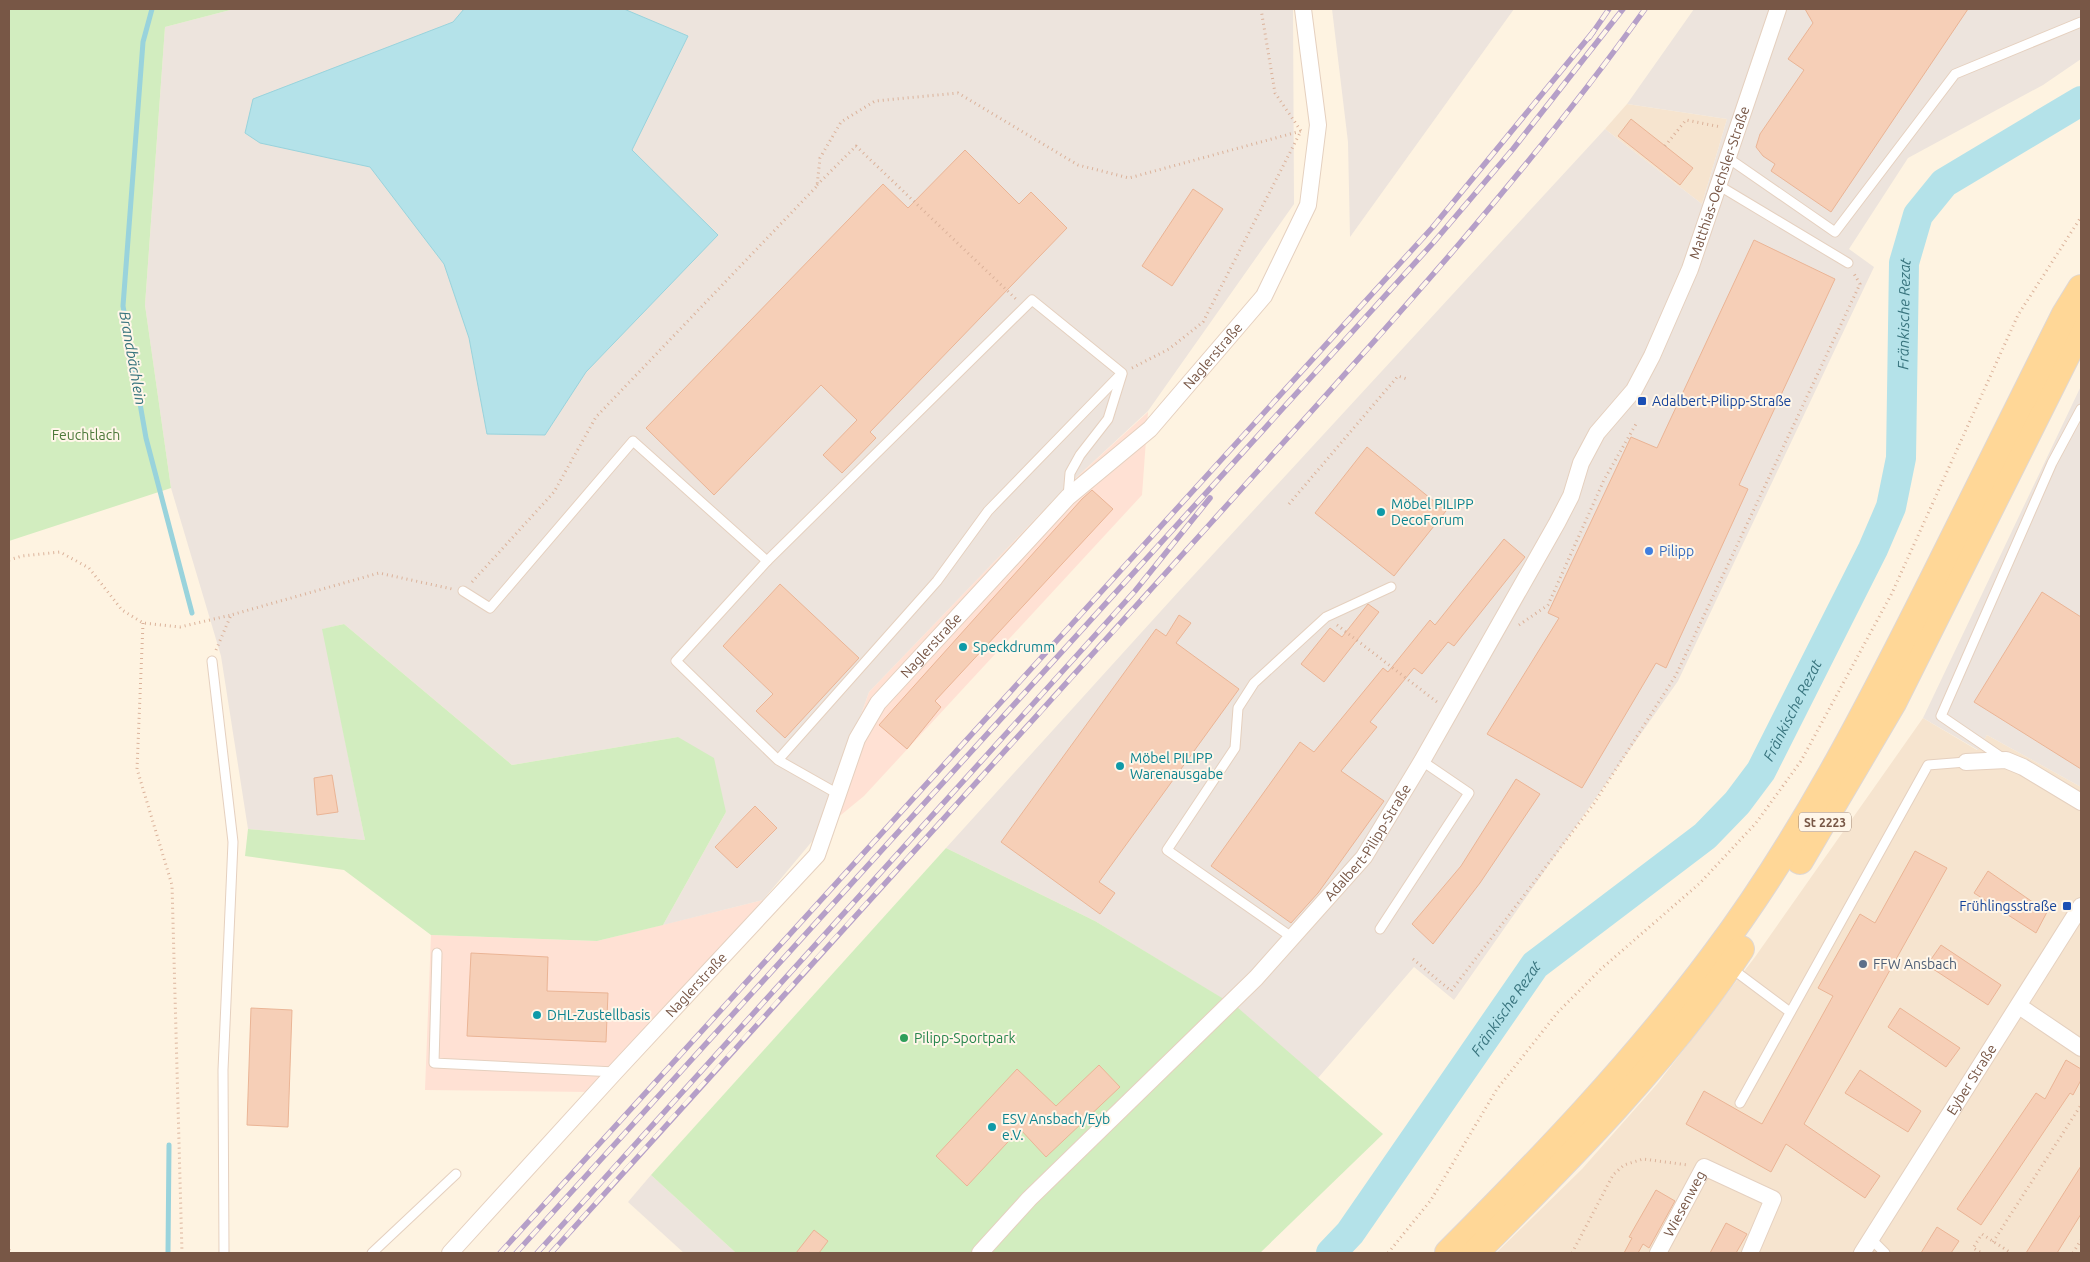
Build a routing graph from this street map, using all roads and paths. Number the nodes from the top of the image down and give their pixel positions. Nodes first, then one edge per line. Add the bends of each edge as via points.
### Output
1 (1260, 9) edge
2 (1303, 9) edge
3 (1778, 9) edge
4 (2081, 22) edge
5 (1318, 125) junction
6 (1736, 130) junction
7 (1302, 131) junction
8 (1665, 146) dead end
9 (1728, 158) junction
10 (1718, 185) junction
11 (817, 186) junction
12 (2081, 217) edge
13 (1848, 263) joint
14 (2081, 288) edge
15 (1024, 307) junction
16 (2081, 327) edge
17 (1652, 356) joint
18 (1122, 373) junction
19 (1407, 379) dead end
20 (2081, 409) edge
21 (1636, 424) dead end
22 (1068, 497) junction
23 (1289, 504) dead end
24 (9, 560) edge
25 (767, 561) junction
26 (1391, 587) dead end
27 (463, 591) junction
28 (231, 615) junction
29 (1326, 618) junction
30 (143, 623) junction
31 (1514, 629) dead end
32 (212, 661) joint
33 (1450, 712) junction
34 (778, 760) junction
35 (2006, 760) junction
36 (1422, 762) junction
37 (1966, 762) joint
38 (838, 794) junction
39 (2081, 802) edge
40 (2081, 906) edge
41 (1380, 929) dead end
42 (1293, 938) junction
43 (437, 953) dead end
44 (1413, 959) dead end
45 (1722, 961) junction
46 (2019, 1006) junction
47 (1790, 1012) junction
48 (2081, 1048) edge
49 (615, 1072) junction
50 (1740, 1103) dead end
51 (2081, 1105) edge
52 (1704, 1167) junction
53 (456, 1174) dead end
54 (1871, 1239) junction
55 (2081, 1240) edge
56 (1993, 1242) junction
57 (9, 1250) edge
58 (1980, 1252) edge
59 (12, 1253) edge
60 (182, 1253) edge
61 (224, 1253) edge
62 (372, 1253) edge
63 (450, 1253) edge
64 (980, 1253) edge
65 (1388, 1253) edge
66 (1448, 1253) edge
67 (1475, 1253) edge
68 (1572, 1253) edge
69 (1658, 1253) edge
70 (1750, 1253) edge
71 (1862, 1253) edge
72 (1885, 1253) edge
73 (2010, 1253) edge
74 (2073, 1253) edge

1 - 7 path via 1275,93
2 - 5 street, Naglerstraße
3 - 6 street, Matthias-Oechsler-Straße
4 - 9 lane via 1955,74 1835,232
5 - 7 path
5 - 22 street, Naglerstraße via 1308,205 1264,296 1150,429
6 - 8 path via 1686,120
6 - 9 street, Matthias-Oechsler-Straße
7 - 11 path via 1129,178 1078,166 958,93 874,101 841,122 820,158
7 - 18 path via 1203,322 1169,349
9 - 10 street, Matthias-Oechsler-Straße
10 - 13 lane
10 - 17 street, Matthias-Oechsler-Straße via 1690,269
11 - 15 path via 856,146
11 - 27 path via 596,417 554,492
12 - 65 path via 2018,315 1892,592 1801,761 1756,823 1700,882 1601,969 1558,1012 1497,1089 1431,1200
13 - 44 path via 1860,284 1676,675 1593,805 1451,992
14 - 45 main road, St 2223 via 1875,696
15 - 18 lane via 1032,300
15 - 25 lane
16 - 45 main road, St 2223 via 1893,703 1816,837
17 - 33 street, Adalbert-Pilipp-Straße via 1634,390 1597,433 1557,523
18 - 22 lane via 1108,419 1070,473
18 - 34 lane via 988,511 937,581
19 - 23 path via 1398,376
20 - 35 lane via 2052,463 1941,716
21 - 31 path via 1604,480 1548,605
22 - 38 street, Naglerstraße via 878,703 858,738
24 - 30 path via 60,552 89,568 122,610
25 - 27 lane via 632,441 490,608
25 - 34 lane via 676,661
26 - 29 lane
27 - 28 path via 379,574
28 - 30 path via 180,627
28 - 32 path
29 - 33 path
29 - 42 lane via 1254,683 1238,708 1234,748 1167,850
30 - 60 path via 137,769 172,885
32 - 61 lane via 233,842 223,1070
33 - 36 street, Adalbert-Pilipp-Straße
34 - 38 lane
35 - 37 street
35 - 39 street
36 - 41 lane via 1469,793
36 - 42 street, Adalbert-Pilipp-Straße via 1364,857
37 - 47 lane via 1928,765
38 - 49 street, Naglerstraße via 817,855
40 - 46 street, Eyber Straße
42 - 64 street, Adalbert-Pilipp-Straße via 1029,1199
43 - 49 lane via 434,1063
45 - 47 lane
45 - 66 main road, St 2223 via 1555,1145
45 - 67 main road, St 2223 via 1642,1079 1570,1158
46 - 48 street
46 - 54 street, Eyber Straße
47 - 50 lane
49 - 63 street, Naglerstraße
51 - 56 path
52 - 68 path via 1643,1159 1624,1165 1613,1175
52 - 69 street, Wiesenweg
52 - 70 street, Wiesenweg via 1773,1198
53 - 62 lane
54 - 71 street, Eyber Straße
54 - 72 lane
55 - 74 path
56 - 58 path via 1982,1234 1973,1248
56 - 73 path
57 - 59 path

